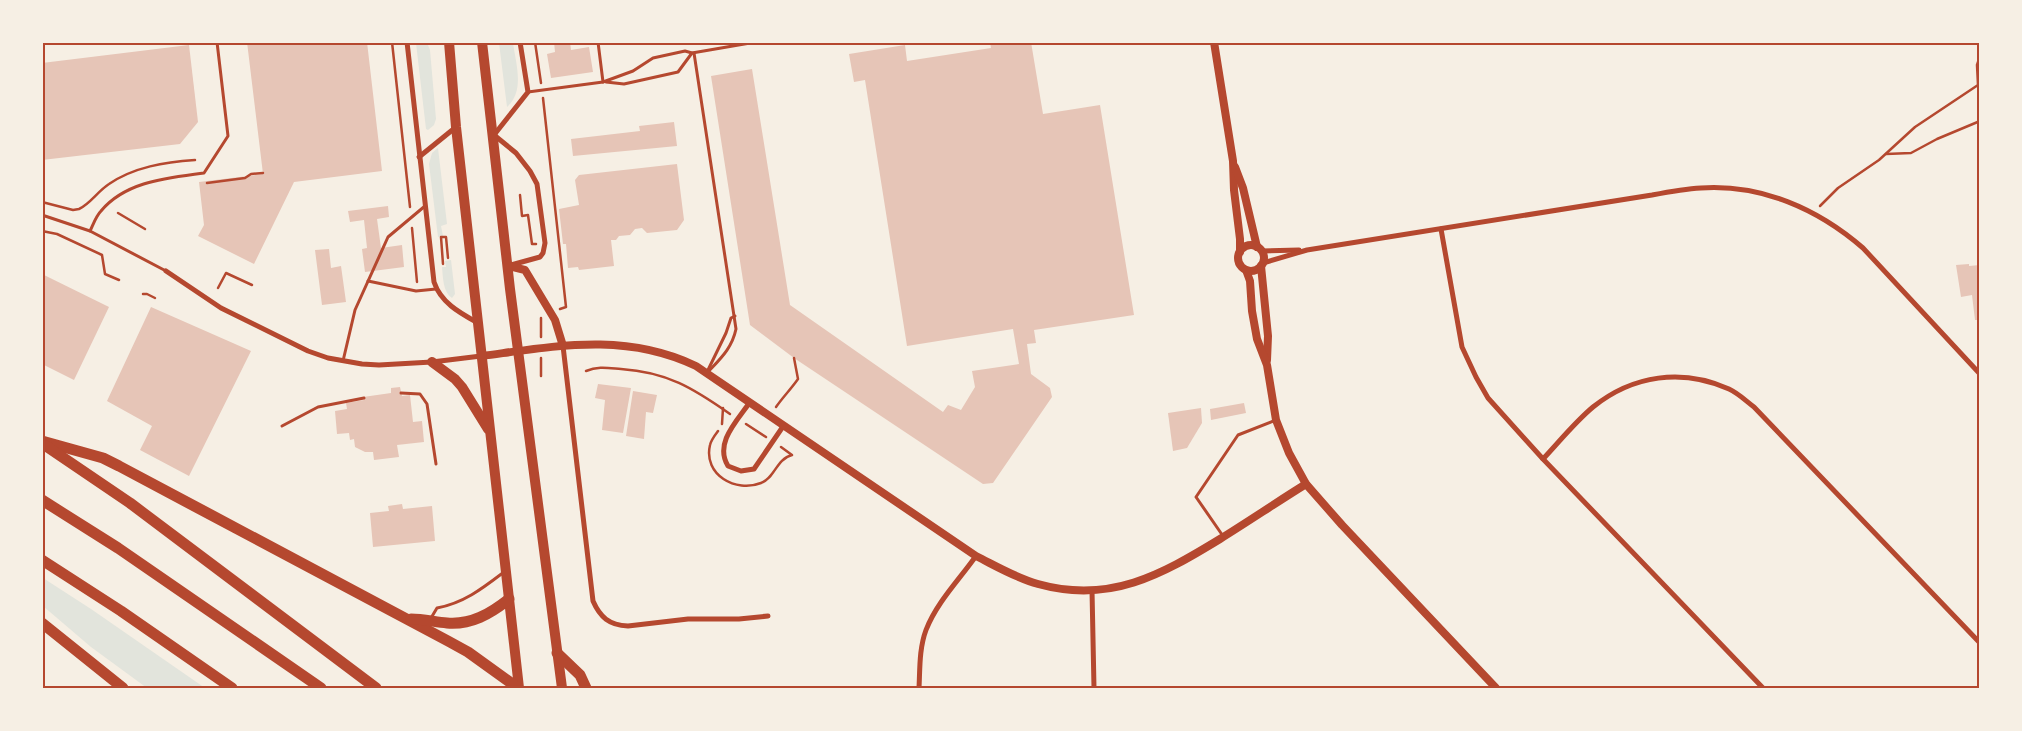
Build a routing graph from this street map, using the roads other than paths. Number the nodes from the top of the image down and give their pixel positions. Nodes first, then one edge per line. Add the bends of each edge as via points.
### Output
1 (217, 42) edge
2 (407, 42) edge
3 (482, 42) edge
4 (520, 42) edge
5 (598, 42) edge
6 (756, 42) edge
7 (1214, 42) edge
8 (448, 43) edge
9 (693, 53) junction
10 (603, 82) junction
11 (528, 92) junction
12 (456, 127) junction
13 (494, 135) junction
14 (419, 157) junction
15 (1233, 161) junction
16 (425, 206) junction
17 (42, 215) edge
18 (1441, 228) junction
19 (90, 231) junction
20 (1259, 249) junction
21 (1307, 250) junction
22 (1240, 252) junction
23 (1262, 264) junction
24 (508, 266) junction
25 (1246, 270) junction
26 (166, 271) joint
27 (368, 281) junction
28 (436, 289) junction
29 (735, 316) junction
30 (478, 324) junction
31 (563, 346) junction
32 (520, 351) junction
33 (482, 356) junction
34 (342, 362) junction
35 (432, 362) junction
36 (1267, 364) junction
37 (707, 373) junction
38 (1980, 374) edge
39 (401, 393) dead end
40 (364, 398) dead end
41 (750, 402) junction
42 (1276, 420) junction
43 (282, 426) dead end
44 (784, 426) junction
45 (490, 432) junction
46 (42, 443) edge
47 (1543, 459) junction
48 (436, 464) dead end
49 (1306, 484) junction
50 (42, 500) edge
51 (1223, 537) junction
52 (976, 556) junction
53 (42, 560) edge
54 (505, 571) junction
55 (1092, 590) junction
56 (509, 599) junction
57 (768, 616) dead end
58 (406, 619) junction
59 (430, 621) junction
60 (42, 623) edge
61 (1980, 643) edge
62 (557, 653) junction
63 (123, 688) edge
64 (232, 688) edge
65 (321, 688) edge
66 (376, 688) edge
67 (519, 688) edge
68 (562, 688) edge
69 (586, 688) edge
70 (919, 688) edge
71 (1094, 688) edge
72 (1496, 688) edge
73 (1763, 688) edge

1 - 19 lane via 228,136 204,173 150,182 118,195 100,212
2 - 14 street
3 - 13 main road
4 - 11 street
5 - 10 lane
6 - 9 lane
7 - 15 street
8 - 12 main road
9 - 10 lane via 686,51 653,58 633,71
9 - 10 lane via 678,72 624,84
9 - 29 lane
10 - 11 lane
11 - 13 street
12 - 14 street
12 - 30 main road
13 - 24 main road
13 - 24 street via 516,153 534,176 544,234 545,247 541,256
14 - 16 street
15 - 20 street
15 - 22 street
16 - 27 lane via 388,237
16 - 28 street
17 - 19 lane
18 - 21 street
18 - 38 street via 1702,188 1737,189 1777,197 1813,212 1841,229
18 - 47 street via 1462,347 1488,398
19 - 26 lane
20 - 21 street
20 - 22 street via 1249,246
20 - 23 street
21 - 23 street
22 - 25 street via 1238,260
23 - 25 street via 1254,271
23 - 36 street
24 - 31 street via 525,270 558,327
24 - 32 main road
25 - 36 street via 1257,339
26 - 34 street via 222,308 308,351
27 - 28 lane via 418,291
27 - 34 lane via 355,310
28 - 30 street via 455,310
29 - 37 lane via 730,318
29 - 37 lane via 733,343
30 - 33 main road
31 - 32 street
31 - 37 street via 592,343 641,347 682,359
31 - 57 street via 593,601 603,618 618,626 628,626 688,619
32 - 33 street
32 - 62 main road
33 - 35 street
33 - 45 main road
34 - 35 street via 379,365
35 - 45 main road via 455,379
36 - 42 street
37 - 41 street
39 - 48 lane via 420,394 427,404
40 - 43 lane via 318,407
41 - 44 street
41 - 44 street via 728,434 722,449 728,466 740,471 754,469
42 - 49 street
42 - 51 lane via 1238,435 1196,497
44 - 52 street
45 - 54 main road
46 - 58 highway via 103,458
46 - 66 highway via 130,503
47 - 61 street via 1593,407 1623,387 1642,380 1683,376 1731,389 1754,407
47 - 73 street
49 - 51 street
49 - 72 street
50 - 65 highway via 118,548
51 - 55 street via 1151,578 1130,585
52 - 55 street via 1040,584
52 - 70 street via 940,604 926,630
53 - 64 highway
54 - 56 main road
54 - 59 lane via 470,597 436,608
55 - 71 street
56 - 59 highway via 474,620 449,624
56 - 67 main road
58 - 59 highway
58 - 67 highway via 468,652
60 - 63 highway
62 - 68 main road
62 - 69 highway via 580,675

